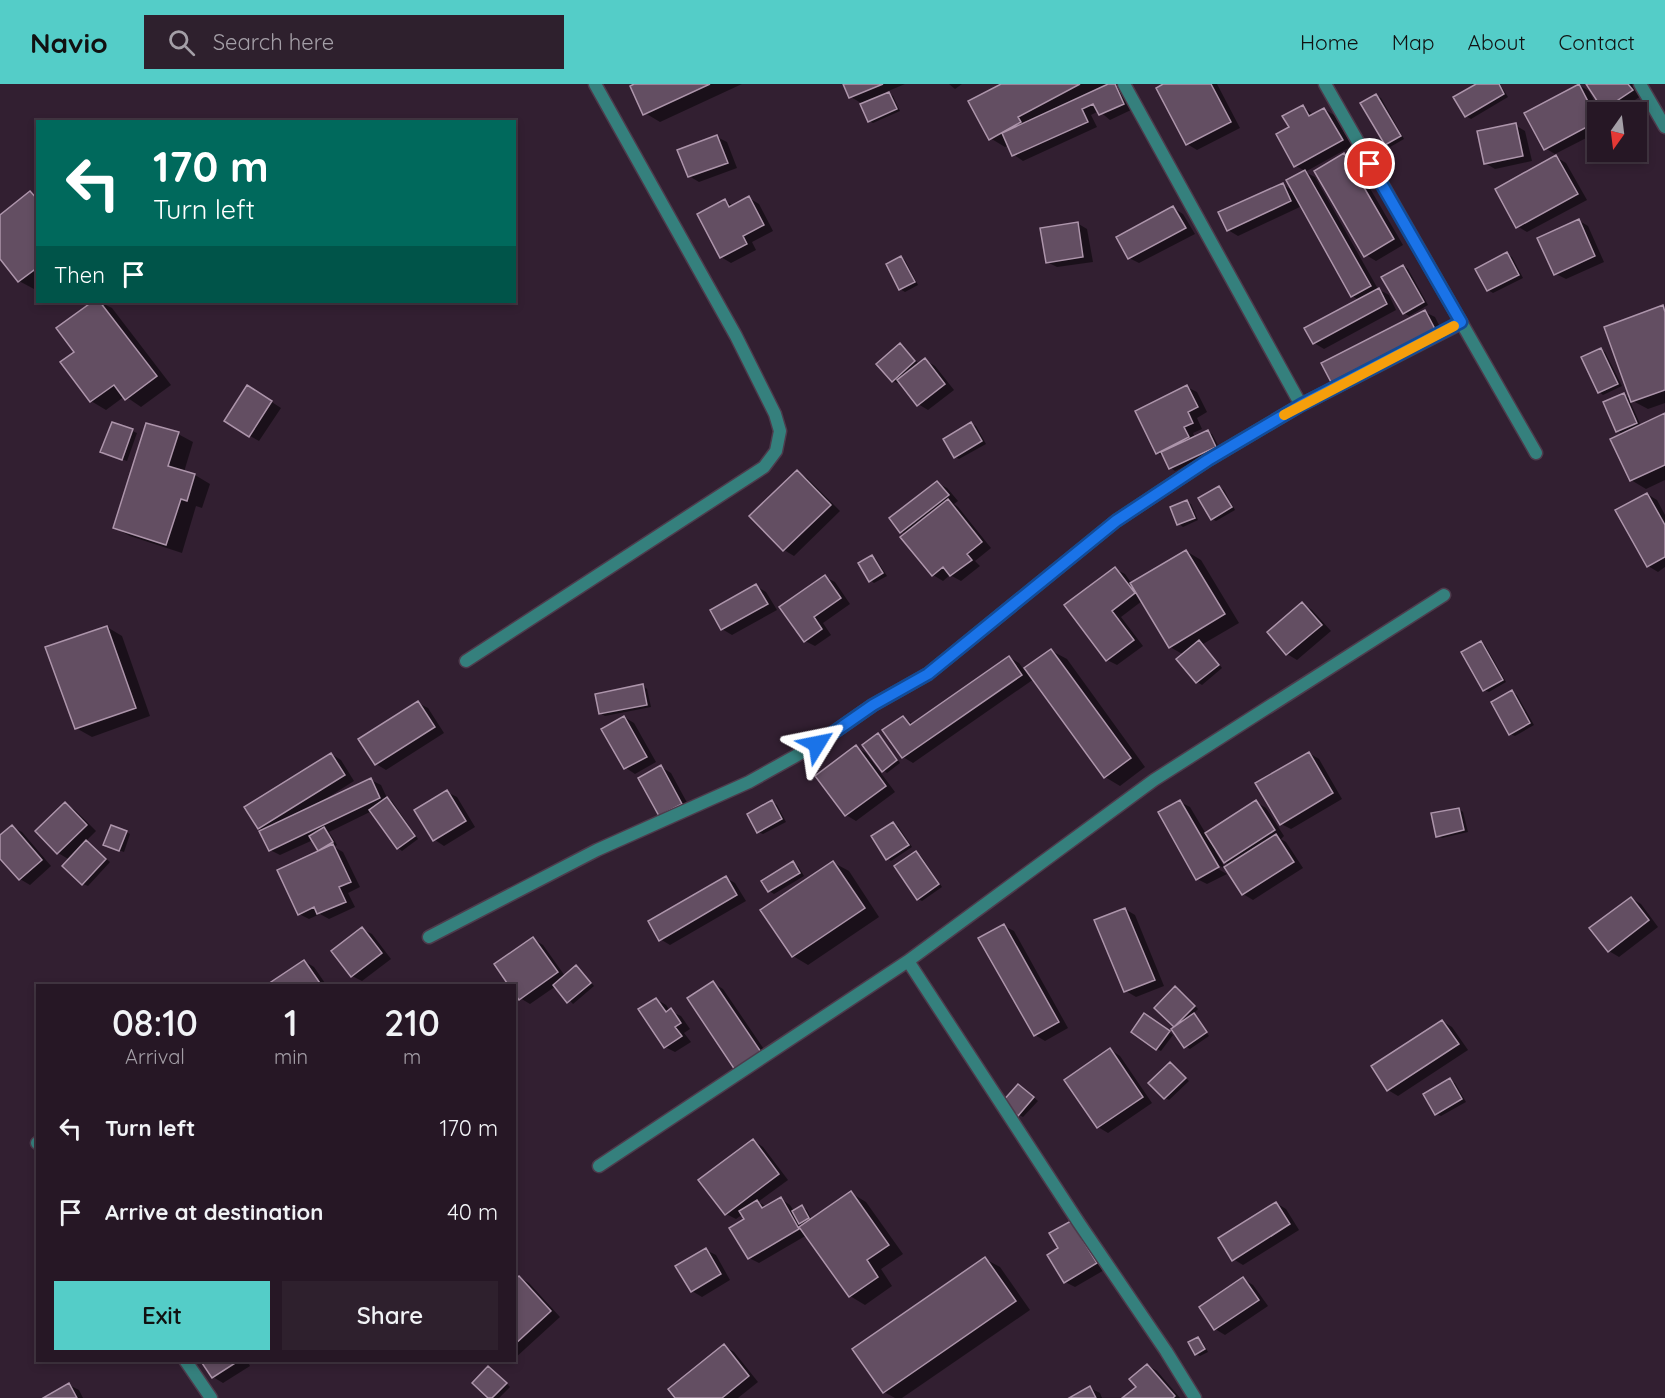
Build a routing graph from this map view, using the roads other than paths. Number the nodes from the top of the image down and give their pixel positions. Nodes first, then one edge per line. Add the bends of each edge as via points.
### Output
1 (595, 84) edge
2 (1124, 84) edge
3 (1325, 84) edge
4 (1640, 84) edge
5 (1665, 128) edge
6 (1461, 322) junction
7 (1301, 405) junction
8 (1536, 453) dead end
9 (1443, 595) dead end
10 (466, 661) dead end
11 (429, 937) dead end
12 (908, 961) junction
13 (599, 1166) dead end
14 (186, 1362) edge
15 (211, 1398) edge
16 (1196, 1398) edge

1 - 10 street via 770,404 780,431 776,451 764,467
2 - 7 street
3 - 6 street
4 - 5 street
6 - 7 street
6 - 8 street
7 - 11 street via 1116,521 928,674 873,705 817,744 749,782 597,850
9 - 12 street via 1154,780
12 - 13 street
12 - 16 street
14 - 15 street

